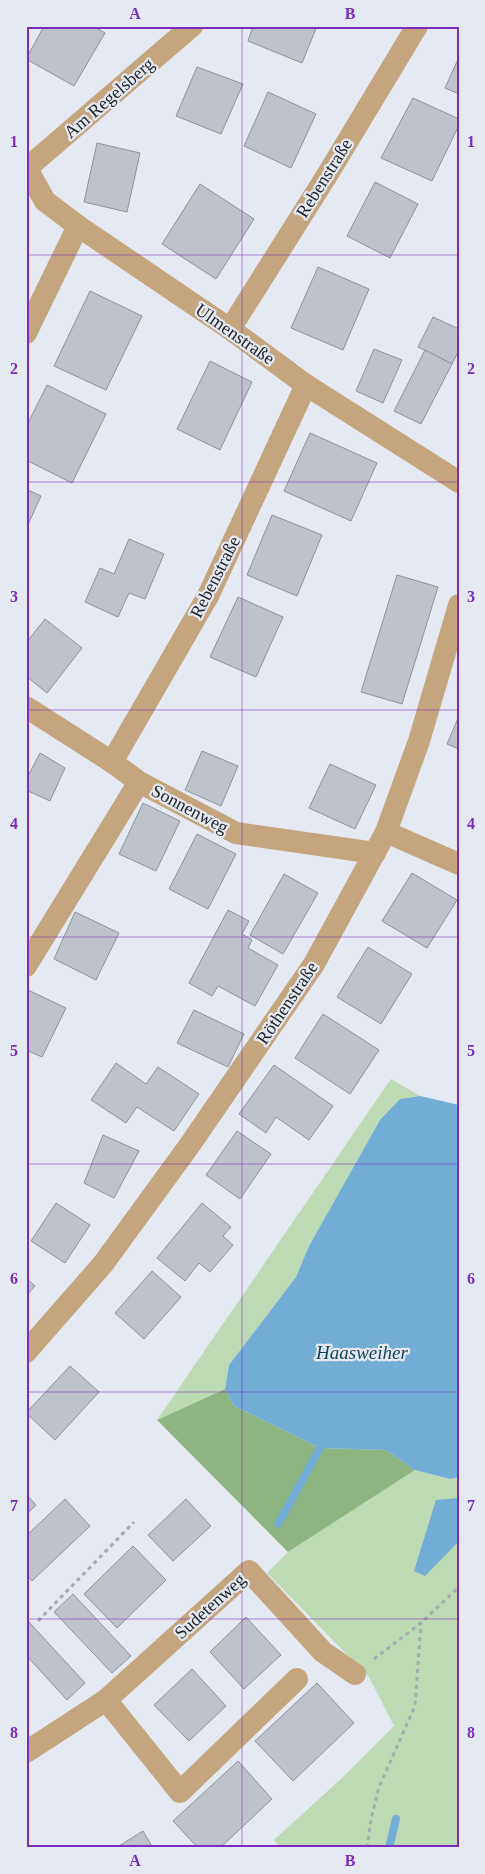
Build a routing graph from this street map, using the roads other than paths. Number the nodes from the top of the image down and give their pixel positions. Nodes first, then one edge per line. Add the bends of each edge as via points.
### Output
1 (192, 26) edge
2 (417, 26) edge
3 (26, 169) edge
4 (78, 226) junction
5 (230, 329) junction
6 (26, 333) edge
7 (306, 385) junction
8 (459, 482) edge
9 (459, 605) edge
10 (26, 707) edge
11 (112, 762) junction
12 (139, 782) junction
13 (386, 832) junction
14 (375, 853) junction
15 (459, 864) edge
16 (26, 966) edge
17 (26, 1352) edge
18 (355, 1674) road end
19 (297, 1679) dead end
20 (106, 1700) junction
21 (26, 1752) edge

1 - 3 street, Am Regelsberg
2 - 5 street, Rebenstraße
3 - 4 street, Ulmenstraße via 45,201
4 - 5 street, Ulmenstraße
4 - 6 street
5 - 7 street, Ulmenstraße
7 - 8 street, Ulmenstraße
7 - 11 street, Rebenstraße via 208,596
9 - 13 street, Röthenstraße via 419,741
10 - 11 street, Sonnenweg
11 - 12 street, Sonnenweg
12 - 14 street, Sonnenweg via 236,833
12 - 16 street
13 - 14 street, Röthenstraße
13 - 15 street
14 - 17 street, Röthenstraße via 314,964 189,1146 103,1264
18 - 20 street, Sudetenweg via 323,1652 249,1571
19 - 20 street via 180,1792
20 - 21 street, Sudetenweg

